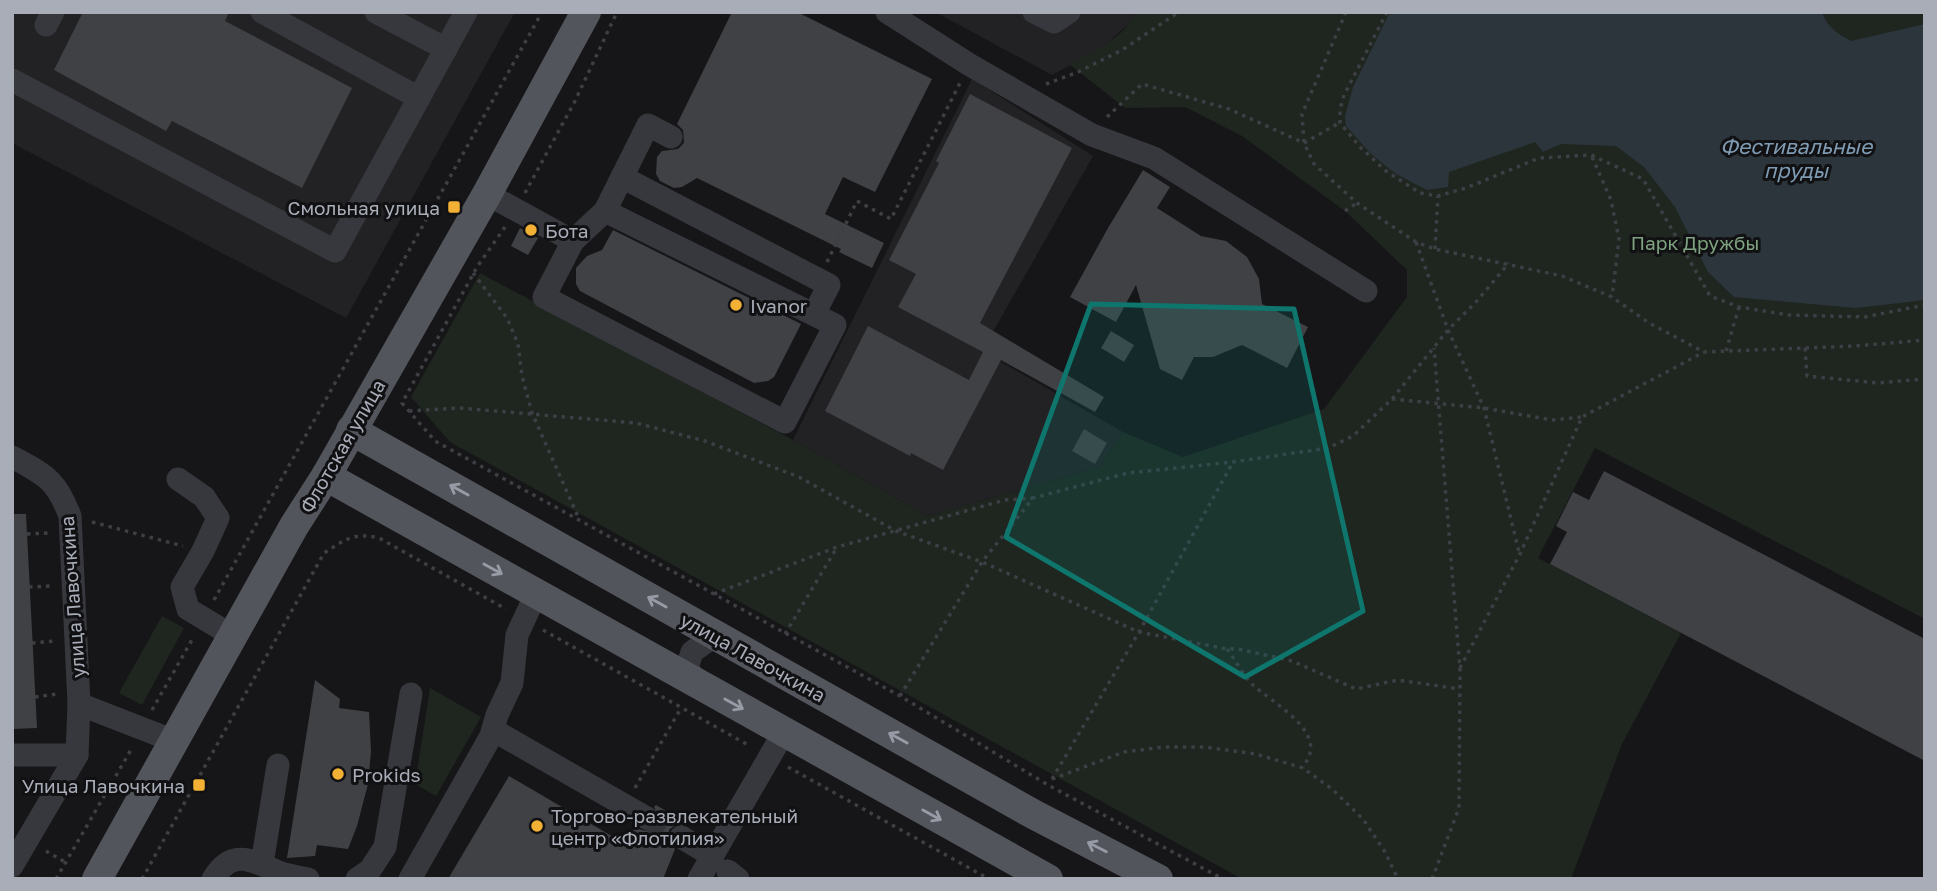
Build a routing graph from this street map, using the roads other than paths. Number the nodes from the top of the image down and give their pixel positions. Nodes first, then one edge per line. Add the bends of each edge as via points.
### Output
1 (261, 12) edge
2 (376, 12) edge
3 (466, 12) edge
4 (586, 12) edge
5 (887, 12) edge
6 (1034, 12) edge
7 (1069, 12) edge
8 (446, 49) junction
9 (12, 80) edge
10 (419, 98) junction
11 (671, 137) dead end
12 (622, 177) junction
13 (487, 194) junction
14 (605, 211) junction
15 (573, 241) junction
16 (1366, 291) dead end
17 (814, 314) junction
18 (351, 430) junction
19 (12, 457) edge
20 (326, 476) junction
21 (178, 479) dead end
22 (536, 594) junction
23 (233, 636) junction
24 (723, 639) junction
25 (411, 694) dead end
26 (690, 696) junction
27 (72, 699) junction
28 (493, 730) junction
29 (784, 732) junction
30 (174, 741) junction
31 (12, 755) edge
32 (77, 755) junction
33 (278, 765) dead end
34 (645, 817) tunnel mouth
35 (681, 837) tunnel mouth
36 (262, 864) junction
37 (12, 866) edge
38 (726, 869) edge
39 (97, 879) edge
40 (213, 879) edge
41 (308, 879) edge
42 (356, 879) edge
43 (410, 879) edge
44 (699, 879) edge
45 (1048, 879) edge
46 (1158, 879) edge

1 - 10 street
2 - 8 street
3 - 8 street
4 - 13 main road, Флотская улица
5 - 16 street via 1092,135 1154,158
6 - 7 street via 1054,22
8 - 10 street
9 - 10 street via 335,251
11 - 12 street via 648,125
12 - 14 street
12 - 17 street via 829,285
13 - 15 street
13 - 18 main road, Флотская улица
14 - 15 street
14 - 17 street
15 - 17 street via 544,297 785,422 835,325
18 - 20 main road, Флотская улица
24 -> 18 main road, улица Лавочкина
19 - 27 street, улица Лавочкина via 47,476 62,493 70,516
20 -> 22 main road
20 - 23 main road, Флотская улица
21 - 23 street via 204,496 218,518 182,587 187,609
22 - 26 main road
22 - 28 street via 519,628 512,683
23 - 30 main road, Флотская улица
24 - 26 street via 710,639 692,652 687,668
46 -> 24 main road, улица Лавочкина via 1032,814
25 - 42 street via 385,846 370,870
26 -> 29 main road
27 - 30 street, улица Лавочкина
27 - 32 street
28 - 34 street
28 - 43 street
29 - 38 street
29 -> 45 main road
30 - 39 main road, Флотская улица
31 - 32 street
32 - 37 street
33 - 36 street
35 - 38 street
36 - 40 street via 250,858 237,860 222,867
36 - 41 street
38 - 44 street

